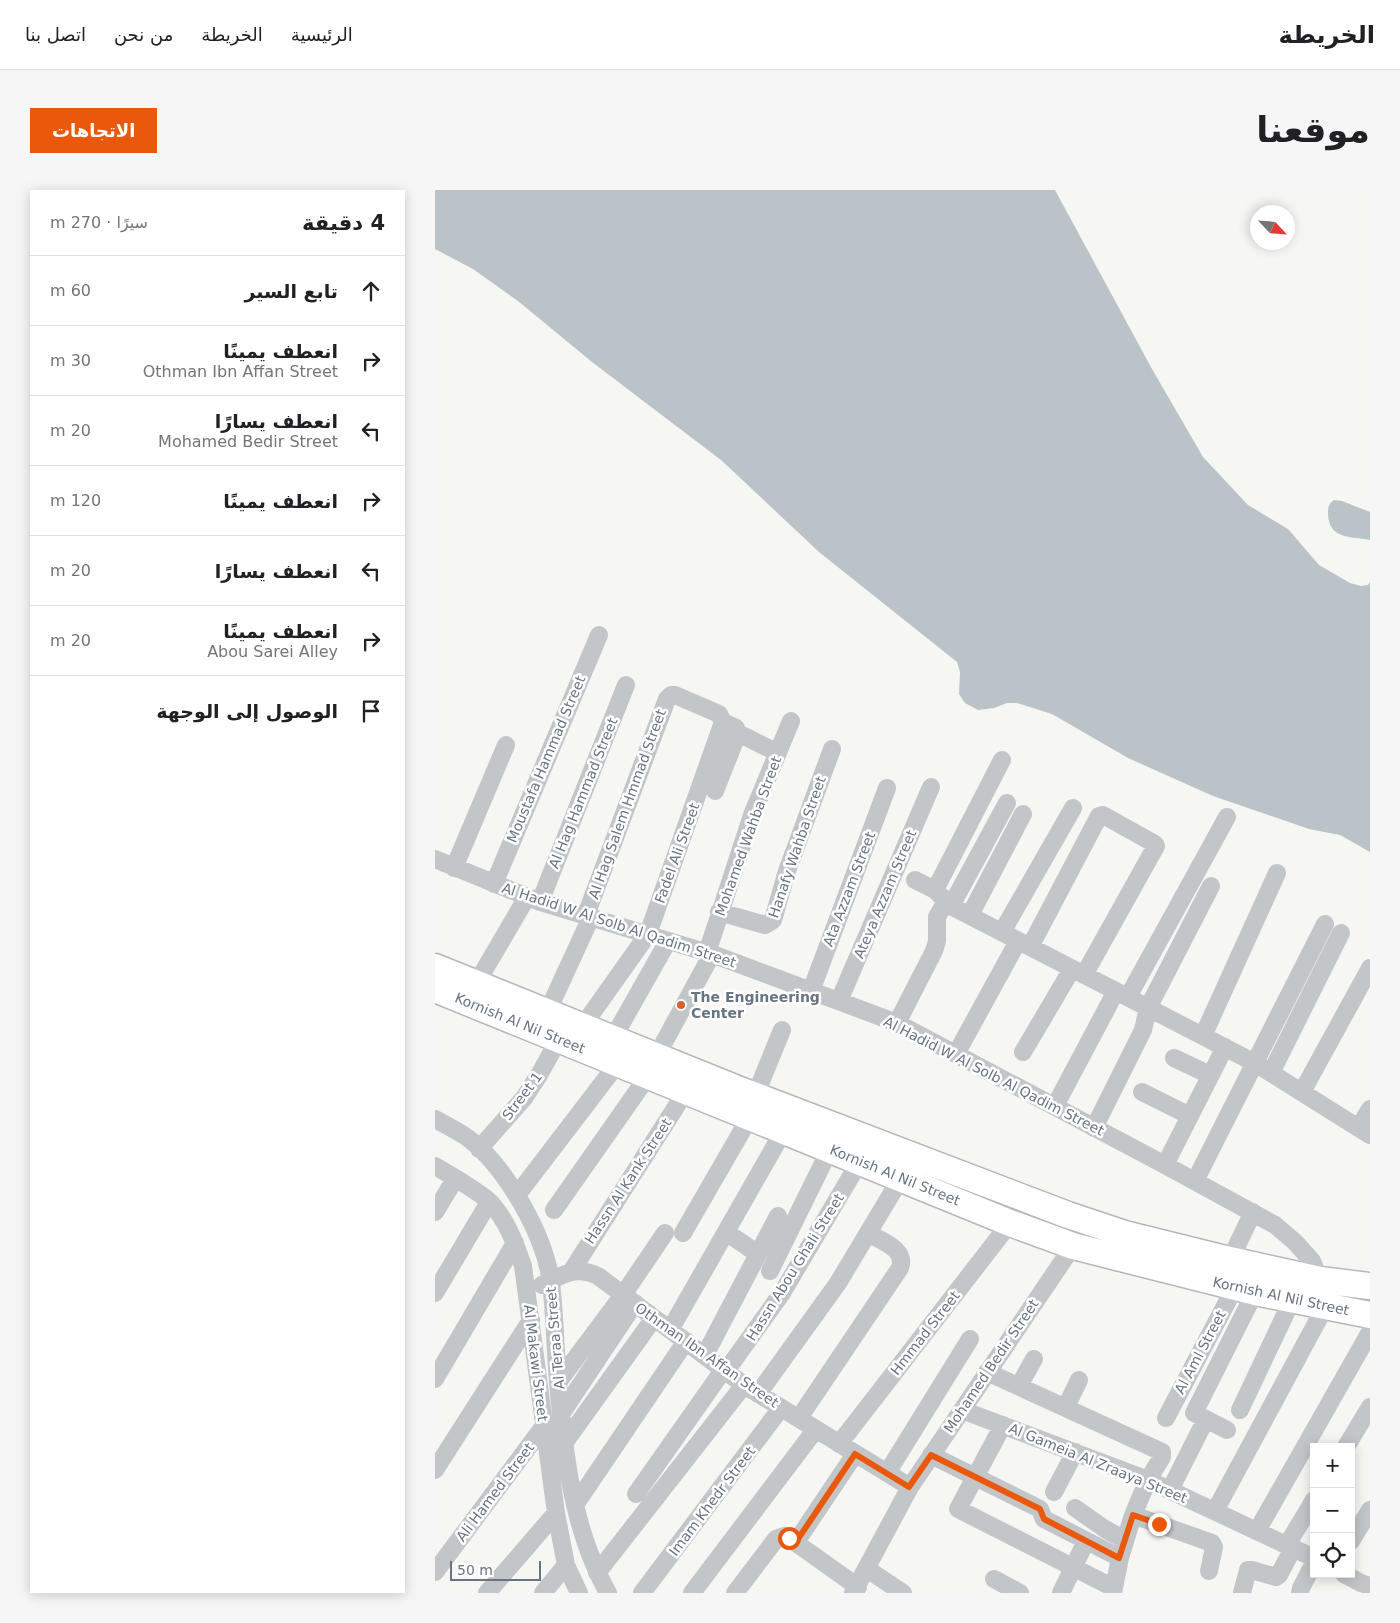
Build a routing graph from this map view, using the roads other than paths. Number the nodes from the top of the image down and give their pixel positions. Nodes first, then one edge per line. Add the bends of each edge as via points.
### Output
1 (599, 635) dead end
2 (626, 685) dead end
3 (791, 720) dead end
4 (723, 722) junction
5 (738, 733) junction
6 (507, 745) dead end
7 (832, 748) dead end
8 (778, 753) junction
9 (1002, 760) dead end
10 (931, 786) dead end
11 (887, 788) dead end
12 (715, 790) dead end
13 (1007, 803) dead end
14 (1073, 808) dead end
15 (1023, 814) dead end
16 (1227, 817) dead end
17 (435, 859) edge
18 (454, 868) junction
19 (1277, 873) dead end
20 (915, 880) dead end
21 (494, 884) junction
22 (1211, 886) dead end
23 (534, 899) junction
24 (944, 899) junction
25 (719, 912) junction
26 (970, 915) junction
27 (589, 916) junction
28 (1325, 924) dead end
29 (1002, 932) junction
30 (1341, 933) dead end
31 (647, 934) junction
32 (668, 941) junction
33 (1024, 944) junction
34 (709, 954) junction
35 (435, 967) edge
36 (1370, 968) edge
37 (1078, 972) junction
38 (476, 984) junction
39 (435, 989) edge
40 (811, 991) junction
41 (1122, 994) junction
42 (839, 1001) junction
43 (1148, 1008) junction
44 (547, 1013) junction
45 (897, 1022) junction
46 (582, 1028) junction
47 (782, 1030) dead end
48 (1203, 1036) junction
49 (559, 1039) junction
50 (1225, 1047) junction
51 (615, 1051) junction
52 (1023, 1052) dead end
53 (956, 1054) junction
54 (1174, 1058) dead end
55 (1255, 1063) junction
56 (652, 1066) junction
57 (1271, 1073) junction
58 (1210, 1076) junction
59 (686, 1091) junction
60 (1142, 1092) dead end
61 (1302, 1092) junction
62 (744, 1103) junction
63 (1055, 1106) junction
64 (1370, 1109) edge
65 (1190, 1116) junction
66 (435, 1119) edge
67 (1094, 1128) junction
68 (784, 1130) junction
69 (1365, 1131) edge
70 (479, 1149) junction
71 (830, 1149) junction
72 (860, 1161) junction
73 (1165, 1165) junction
74 (435, 1166) edge
75 (901, 1178) junction
76 (455, 1179) junction
77 (1195, 1181) junction
78 (517, 1195) junction
79 (489, 1202) junction
80 (554, 1210) dead end
81 (435, 1212) edge
82 (1253, 1212) junction
83 (778, 1216) dead end
84 (1010, 1223) junction
85 (726, 1232) junction
86 (665, 1233) dead end
87 (683, 1233) dead end
88 (868, 1233) junction
89 (515, 1243) junction
90 (1073, 1246) junction
91 (758, 1254) junction
92 (1230, 1260) junction
93 (770, 1270) dead end
94 (571, 1272) junction
95 (1320, 1280) junction
96 (551, 1281) junction
97 (1370, 1286) edge
98 (1245, 1289) junction
99 (527, 1292) junction
100 (435, 1293) edge
101 (629, 1299) junction
102 (1292, 1300) junction
103 (1325, 1307) junction
104 (1370, 1315) edge
105 (654, 1318) junction
106 (531, 1320) junction
107 (670, 1330) junction
108 (1370, 1332) edge
109 (970, 1339) dead end
110 (686, 1341) junction
111 (705, 1356) junction
112 (1035, 1359) dead end
113 (725, 1370) junction
114 (987, 1372) junction
115 (435, 1379) edge
116 (1079, 1380) dead end
117 (558, 1382) junction
118 (1019, 1386) junction
119 (751, 1389) junction
120 (1370, 1407) edge
121 (781, 1408) junction
122 (1066, 1408) junction
123 (961, 1410) junction
124 (1240, 1410) dead end
125 (1200, 1416) junction
126 (799, 1418) junction
127 (1003, 1425) junction
128 (544, 1426) junction
129 (563, 1427) junction
130 (816, 1429) junction
131 (1227, 1430) dead end
132 (1348, 1443) edge
133 (839, 1444) junction
134 (1075, 1452) junction
135 (855, 1454) junction
136 (931, 1455) junction
137 (435, 1470) edge
138 (887, 1473) junction
139 (975, 1477) junction
140 (1148, 1480) junction
141 (571, 1485) junction
142 (909, 1487) junction
143 (552, 1488) junction
144 (1170, 1490) junction
145 (1055, 1492) dead end
146 (636, 1494) dead end
147 (575, 1505) junction
148 (1075, 1508) dead end
149 (1310, 1508) edge
150 (1370, 1510) edge
151 (1215, 1511) junction
152 (556, 1513) junction
153 (1133, 1515) junction
154 (1257, 1531) junction
155 (1355, 1534) edge
156 (1125, 1540) junction
157 (1086, 1541) junction
158 (796, 1542) junction
159 (1290, 1546) junction
160 (1310, 1556) edge
161 (1119, 1558) junction
162 (566, 1565) junction
163 (1073, 1568) junction
164 (867, 1569) junction
165 (1209, 1570) dead end
166 (435, 1572) edge
167 (1310, 1572) edge
168 (597, 1573) junction
169 (1352, 1578) edge
170 (994, 1579) dead end
171 (1370, 1586) edge
172 (855, 1590) edge
173 (1114, 1591) edge
174 (487, 1593) edge
175 (543, 1593) edge
176 (579, 1593) edge
177 (608, 1593) edge
178 (643, 1593) edge
179 (693, 1593) edge
180 (735, 1593) edge
181 (903, 1593) edge
182 (1020, 1593) edge
183 (1061, 1593) edge
184 (1241, 1593) edge
185 (1300, 1593) edge

1 - 21 street, Moustafa Hammad Street
2 - 23 street, Al Hag Hammad Street
3 - 8 street, Mohamed Wahba Street
4 - 5 street
4 - 27 street, Al Hag Salem Hmmad Street via 719,714 675,695 665,703
4 - 31 street, Fadel Ali Street
5 - 8 street
5 - 12 street
6 - 18 street
7 - 25 street, Hanafy Wahba Street via 787,871 773,920 765,925
8 - 25 street, Mohamed Wahba Street
9 - 24 street
10 - 42 street, Ateya Azzam Street
11 - 40 street, Ata Azzam Street
13 - 24 street
14 - 29 street
15 - 26 street
16 - 41 street
17 - 18 street, Al Hadid W Al Solb Al Qadim Street
18 - 21 street, Al Hadid W Al Solb Al Qadim Street
19 - 48 street
20 - 24 street
21 - 23 street, Al Hadid W Al Solb Al Qadim Street
22 - 43 street
23 - 27 street, Al Hadid W Al Solb Al Qadim Street
23 - 38 street, Al Hag Hammad Street
24 - 26 street
24 - 45 street via 937,918 934,951
25 - 34 street, Mohamed Wahba Street
26 - 29 street
27 - 31 street, Al Hadid W Al Solb Al Qadim Street
27 - 44 street, Al Hag Salem Hmmad Street
28 - 55 street
29 - 33 street
30 - 57 street
31 - 32 street, Al Hadid W Al Solb Al Qadim Street
31 - 46 street, Fadel Ali Street
32 - 34 street, Al Hadid W Al Solb Al Qadim Street
32 - 51 street
33 - 37 street
33 - 37 street via 1099,816 1103,815 1156,846
33 - 53 street
34 - 40 street, Al Hadid W Al Solb Al Qadim Street
34 - 56 street, Mohamed Wahba Street
35 - 38 highway, Kornish Al Nil Street
36 - 61 street
37 - 41 street
37 - 52 street
38 - 44 highway, Kornish Al Nil Street
39 - 49 highway, Kornish Al Nil Street
40 - 42 street, Al Hadid W Al Solb Al Qadim Street
41 - 43 street
41 - 63 street
42 - 45 street, Al Hadid W Al Solb Al Qadim Street
43 - 48 street
43 - 67 street via 1143,1030
44 - 46 highway, Kornish Al Nil Street
45 - 53 street, Al Hadid W Al Solb Al Qadim Street
46 - 51 highway, Kornish Al Nil Street
47 - 62 street
48 - 50 street
49 - 51 highway, Kornish Al Nil Street
49 - 70 street, Street 1 via 524,1098
50 - 55 street
50 - 58 street
51 - 56 highway, Kornish Al Nil Street
51 - 78 street
53 - 63 street, Al Hadid W Al Solb Al Qadim Street
54 - 58 street
55 - 57 street
55 - 77 street
56 - 59 highway, Kornish Al Nil Street
56 - 62 highway, Kornish Al Nil Street
56 - 80 street, Mohamed Wahba Street
57 - 61 street
58 - 65 street
59 - 62 highway, Kornish Al Nil Street
59 - 94 street, Hassn Al Kank Street
60 - 65 street
61 - 69 street
62 - 68 highway, Kornish Al Nil Street
62 - 87 street
62 - 92 highway, Kornish Al Nil Street via 1125,1234
63 - 67 street, Al Hadid W Al Solb Al Qadim Street
64 - 69 street
65 - 73 street
66 - 70 street, Al Teraa Street via 468,1138
67 - 73 street, Al Hadid W Al Solb Al Qadim Street
68 - 71 highway, Kornish Al Nil Street
68 - 85 street
70 - 78 street, Al Teraa Street via 495,1164
71 - 72 highway, Kornish Al Nil Street
71 - 93 street
72 - 75 highway, Kornish Al Nil Street
72 - 113 street, Hassn Abou Ghali Street via 782,1293
73 - 77 street, Al Hadid W Al Solb Al Qadim Street
74 - 76 street, Al Makawi Street
75 - 84 highway, Kornish Al Nil Street
75 - 88 street
76 - 79 street, Al Makawi Street
76 - 81 street
77 - 82 street, Al Hadid W Al Solb Al Qadim Street
78 - 96 street, Al Teraa Street via 538,1236
79 - 89 street, Al Makawi Street
79 - 100 street
82 - 92 street
82 - 95 street, Al Hadid W Al Solb Al Qadim Street via 1295,1242 1312,1261
83 - 91 street
84 - 90 highway, Kornish Al Nil Street
84 - 133 street, Hmmad Street
85 - 91 street
85 - 107 street
86 - 101 street
88 - 119 street via 839,1283
88 - 126 street via 899,1253 902,1260 900,1268
89 - 99 street, Al Makawi Street
89 - 115 street
90 - 98 highway, Kornish Al Nil Street
90 - 114 street, Mohamed Bedir Street
91 - 111 street
92 - 95 highway, Kornish Al Nil Street
94 - 96 street
94 - 101 street, Othman Ibn Affan Street via 589,1272 598,1276
95 - 97 highway, Kornish Al Nil Street
96 - 99 street
96 - 117 street, Al Teraa Street
98 - 102 highway, Kornish Al Nil Street
98 - 125 street
98 - 125 street, Al Aml Street via 1170,1410
99 - 106 street, Al Makawi Street
101 - 105 street, Othman Ibn Affan Street
101 - 117 street
101 - 129 street
102 - 103 highway, Kornish Al Nil Street
102 - 124 street
103 - 104 highway, Kornish Al Nil Street
103 - 151 street
105 - 107 street, Othman Ibn Affan Street
105 - 129 street
106 - 128 street, Al Makawi Street
106 - 137 street
107 - 110 street, Othman Ibn Affan Street
108 - 154 street
109 - 138 street
110 - 111 street, Othman Ibn Affan Street
110 - 147 street
111 - 113 street, Othman Ibn Affan Street
112 - 118 street
113 - 119 street, Othman Ibn Affan Street
113 - 146 street, Hassn Abou Ghali Street
114 - 118 street
114 - 123 street, Mohamed Bedir Street
116 - 122 street
117 - 129 street, Al Teraa Street
118 - 122 street
119 - 121 street, Othman Ibn Affan Street
119 - 168 street
120 - 132 street
121 - 126 street, Othman Ibn Affan Street
121 - 178 street, Imam Khedr Street
122 - 140 street via 1161,1451 1162,1457
123 - 127 street, Al Gameia Al Zraaya Street
123 - 136 street, Mohamed Bedir Street
125 - 131 street
125 - 144 street
126 - 130 street, Othman Ibn Affan Street
127 - 134 street, Al Gameia Al Zraaya Street
127 - 139 street
128 - 129 street
128 - 143 street, Al Makawi Street
128 - 166 street, Ali Hamed Street
129 - 141 street, Al Teraa Street
130 - 133 street, Othman Ibn Affan Street
130 - 179 street
133 - 135 street, Othman Ibn Affan Street
134 - 140 street, Al Gameia Al Zraaya Street
134 - 145 street
135 - 138 street, Othman Ibn Affan Street
135 - 158 street
136 - 139 street
136 - 142 street, Mohamed Bedir Street
138 - 142 street, Othman Ibn Affan Street
139 - 157 street via 1040,1509 1044,1519
139 - 163 street via 959,1511
140 - 144 street, Al Gameia Al Zraaya Street
140 - 153 street
141 - 143 street
141 - 147 street, Al Teraa Street
142 - 164 street, Mohamed Bedir Street
143 - 152 street, Al Makawi Street
144 - 151 street, Al Gameia Al Zraaya Street
147 - 168 street, Al Teraa Street
148 - 156 street
149 - 159 street
150 - 155 street
151 - 154 street, Al Gameia Al Zraaya Street
152 - 162 street, Al Makawi Street
152 - 174 street
153 - 156 street
153 - 165 street via 1212,1543
154 - 159 street, Al Gameia Al Zraaya Street
156 - 161 street
157 - 161 street
157 - 163 street
158 - 172 street
158 - 180 street via 787,1536 778,1537
159 - 160 street, Al Gameia Al Zraaya Street
159 - 184 street via 1279,1575 1248,1570
161 - 173 street
162 - 175 street
162 - 176 street, Al Makawi Street
163 - 173 street
163 - 183 street
164 - 172 street, Mohamed Bedir Street
164 - 181 street
167 - 185 street
168 - 177 street, Al Teraa Street
169 - 171 street
170 - 182 street

